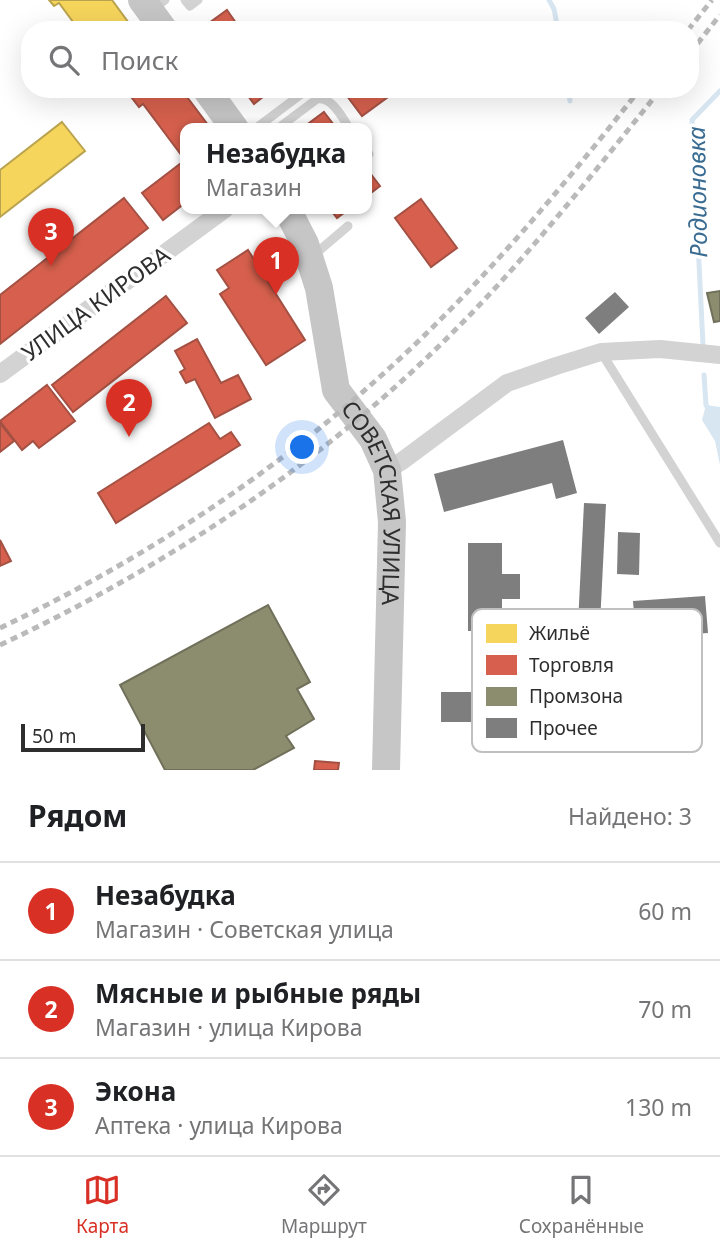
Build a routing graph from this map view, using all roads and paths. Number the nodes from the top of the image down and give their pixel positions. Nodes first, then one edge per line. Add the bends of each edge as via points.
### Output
1 (185, 0) edge
2 (198, 0) edge
3 (212, 98) edge
4 (295, 98) edge
5 (324, 98) edge
6 (324, 98) edge
7 (230, 123) edge
8 (263, 123) edge
9 (285, 123) edge
10 (346, 123) edge
11 (218, 214) edge
12 (289, 214) edge
13 (348, 226) dead end
14 (310, 258) junction
15 (601, 352) junction
16 (719, 355) edge
17 (0, 373) edge
18 (387, 470) junction
19 (720, 543) edge
20 (386, 770) edge

1 - 2 lane via 190,6
3 - 7 main road
4 - 8 lane
5 - 9 lane
6 - 10 lane
11 - 17 street, УЛИЦА КИРОВА
12 - 14 main road, СОВЕТСКАЯ УЛИЦА
13 - 14 lane
14 - 18 main road, СОВЕТСКАЯ УЛИЦА via 336,390 373,439
15 - 16 street via 660,349
15 - 18 street via 507,383
15 - 19 lane
18 - 20 main road, СОВЕТСКАЯ УЛИЦА via 392,522

